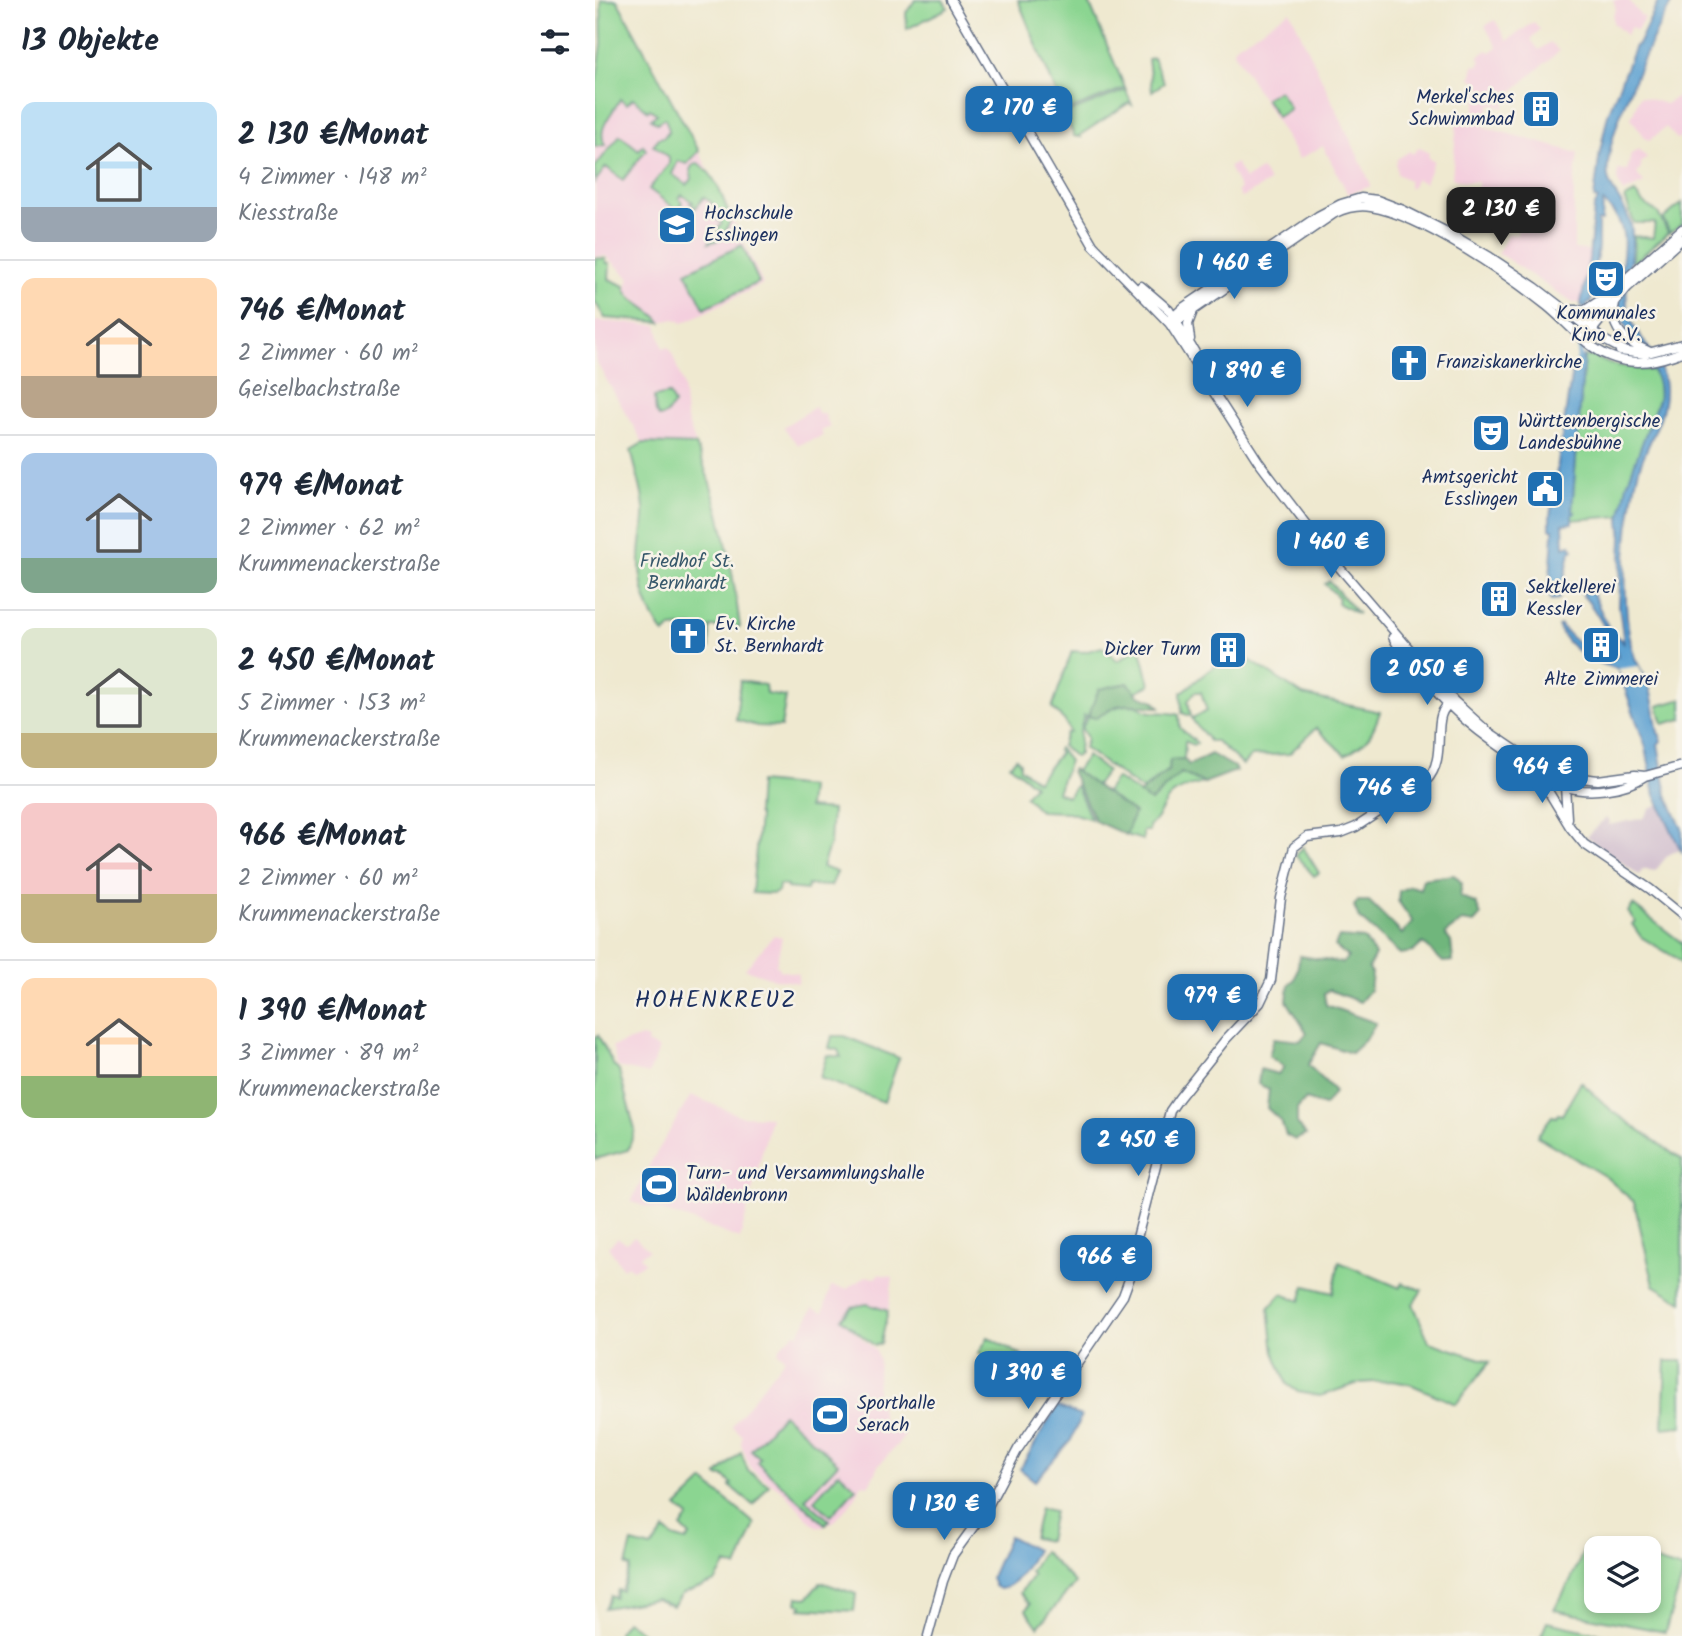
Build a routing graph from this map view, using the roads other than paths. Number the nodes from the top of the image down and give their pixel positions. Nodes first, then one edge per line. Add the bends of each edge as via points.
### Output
1 (951, 0) edge
2 (1377, 200) junction
3 (1367, 206) junction
4 (1385, 210) junction
5 (1322, 217) junction
6 (1682, 229) edge
7 (1682, 239) edge
8 (1124, 274) junction
9 (1619, 291) junction
10 (1166, 307) junction
11 (1189, 309) junction
12 (1173, 321) junction
13 (1584, 329) junction
14 (1191, 344) junction
15 (1682, 344) edge
16 (1625, 351) junction
17 (1682, 352) edge
18 (1667, 354) junction
19 (1649, 356) junction
20 (1615, 358) junction
21 (1264, 468) junction
22 (1451, 704) junction
23 (1460, 716) junction
24 (1440, 723) junction
25 (1682, 766) edge
26 (1533, 769) junction
27 (1647, 775) junction
28 (1563, 781) junction
29 (1583, 790) junction
30 (1557, 803) junction
31 (1566, 809) junction
32 (1570, 827) junction
33 (1682, 915) edge
34 (928, 1636) edge

1 - 8 main road via 1091,242
2 - 3 main road
2 - 4 main road
2 - 5 main road via 1353,200
2 - 13 main road via 1420,218 1496,261
3 - 4 main road
3 - 5 main road
4 - 13 main road via 1479,258
5 - 11 main road via 1276,256
6 - 9 main road via 1628,277
7 - 9 main road
8 - 10 main road
8 - 12 main road
9 - 13 main road
9 - 13 main road via 1591,307
9 - 19 main road via 1614,310 1617,330
10 - 11 main road
10 - 12 main road
11 - 12 main road
11 - 14 main road
12 - 14 main road
12 - 21 main road
13 - 16 main road
13 - 20 main road via 1597,350
14 - 21 main road
15 - 18 main road
16 - 19 main road
16 - 20 main road via 1612,352
17 - 18 main road
18 - 19 main road
19 - 20 main road via 1630,362
21 - 22 main road via 1389,628 1399,648
22 - 23 main road
22 - 24 main road
22 - 28 main road
23 - 24 main road
23 - 26 main road
24 - 34 main road via 1438,759 1428,778 1360,825 1305,838 1292,850 1272,976 1260,1003 1172,1108 1123,1296 953,1555
25 - 27 main road
26 - 28 main road
26 - 30 main road
27 - 28 main road
27 - 29 main road via 1636,782
28 - 29 main road
28 - 30 main road via 1556,792
28 - 31 main road
29 - 31 main road via 1571,797
30 - 32 main road
31 - 32 main road
32 - 33 main road via 1588,848

